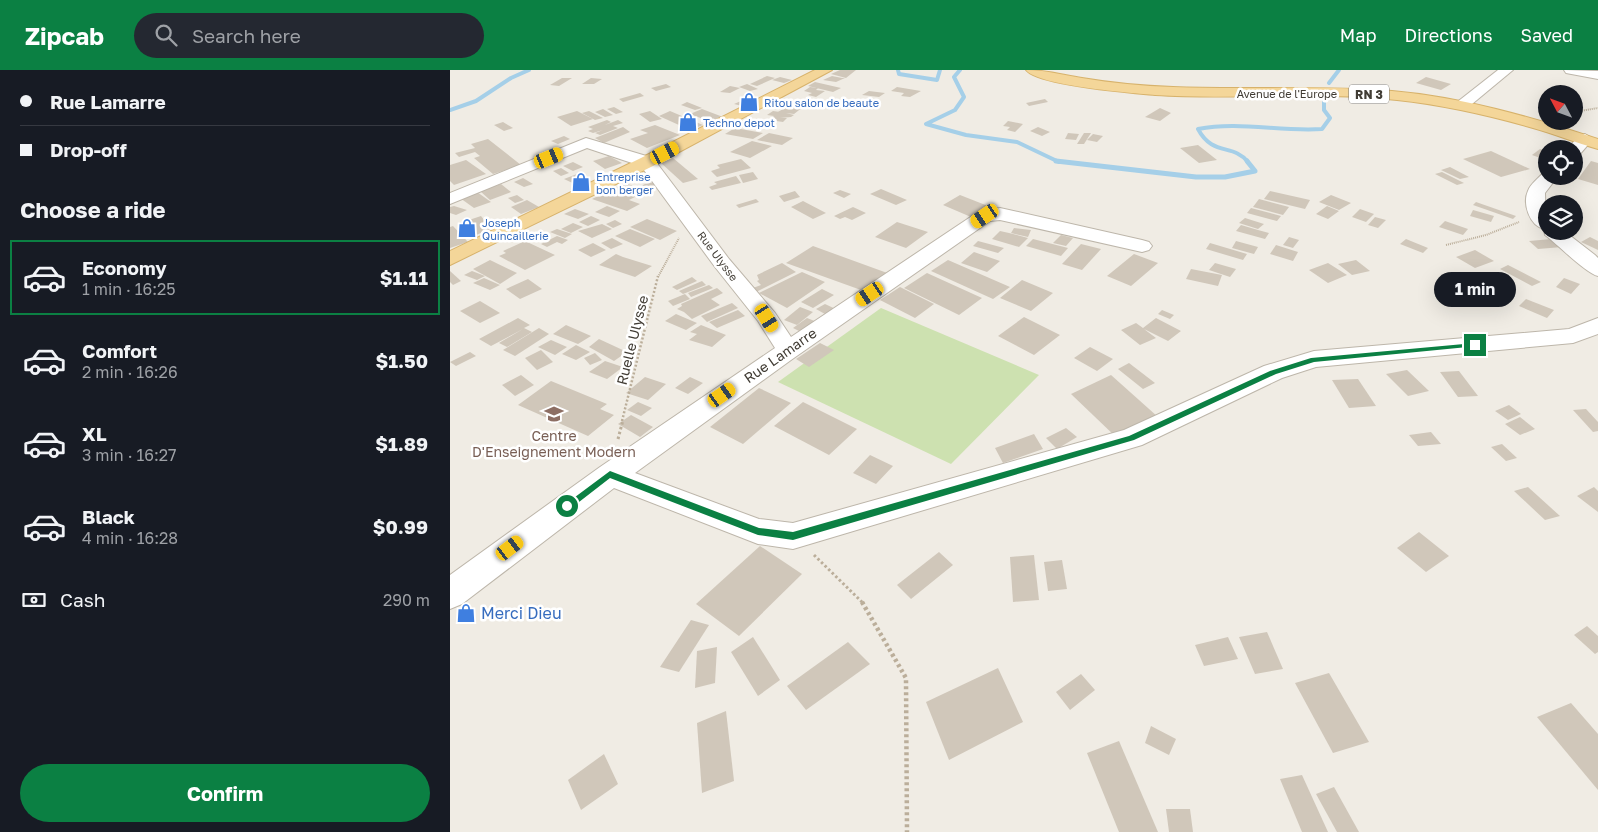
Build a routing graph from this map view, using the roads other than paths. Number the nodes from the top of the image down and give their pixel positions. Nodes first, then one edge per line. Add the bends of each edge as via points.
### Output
1 (825, 70) edge
2 (1033, 70) edge
3 (1506, 70) edge
4 (1571, 70) edge
5 (1598, 75) edge
6 (1461, 106) junction
7 (1585, 144) edge
8 (648, 162) junction
9 (1542, 185) edge
10 (450, 199) edge
11 (1538, 202) edge
12 (1564, 240) edge
13 (1142, 246) dead end
14 (450, 259) edge
15 (1598, 270) edge
16 (1598, 325) edge
17 (787, 350) junction
18 (610, 475) junction
19 (450, 594) edge

1 - 8 main road
2 - 6 main road, Avenue de l'Europe / RN 3 via 1074,82 1134,90 1365,93
3 - 6 street
4 - 5 street
6 - 7 main road, Avenue de l'Europe / RN 3 via 1523,120
8 - 10 street via 586,143
8 - 14 main road
8 - 17 street, Rue Ulysse via 767,318
9 - 11 street via 1536,192
12 - 15 street
13 - 17 street, Rue Lamarre via 1000,214 985,216
16 - 18 street via 1573,336 1314,359 1273,372 1132,438 793,536 758,531
17 - 18 street, Rue Lamarre
18 - 19 street, Rue Lamarre

